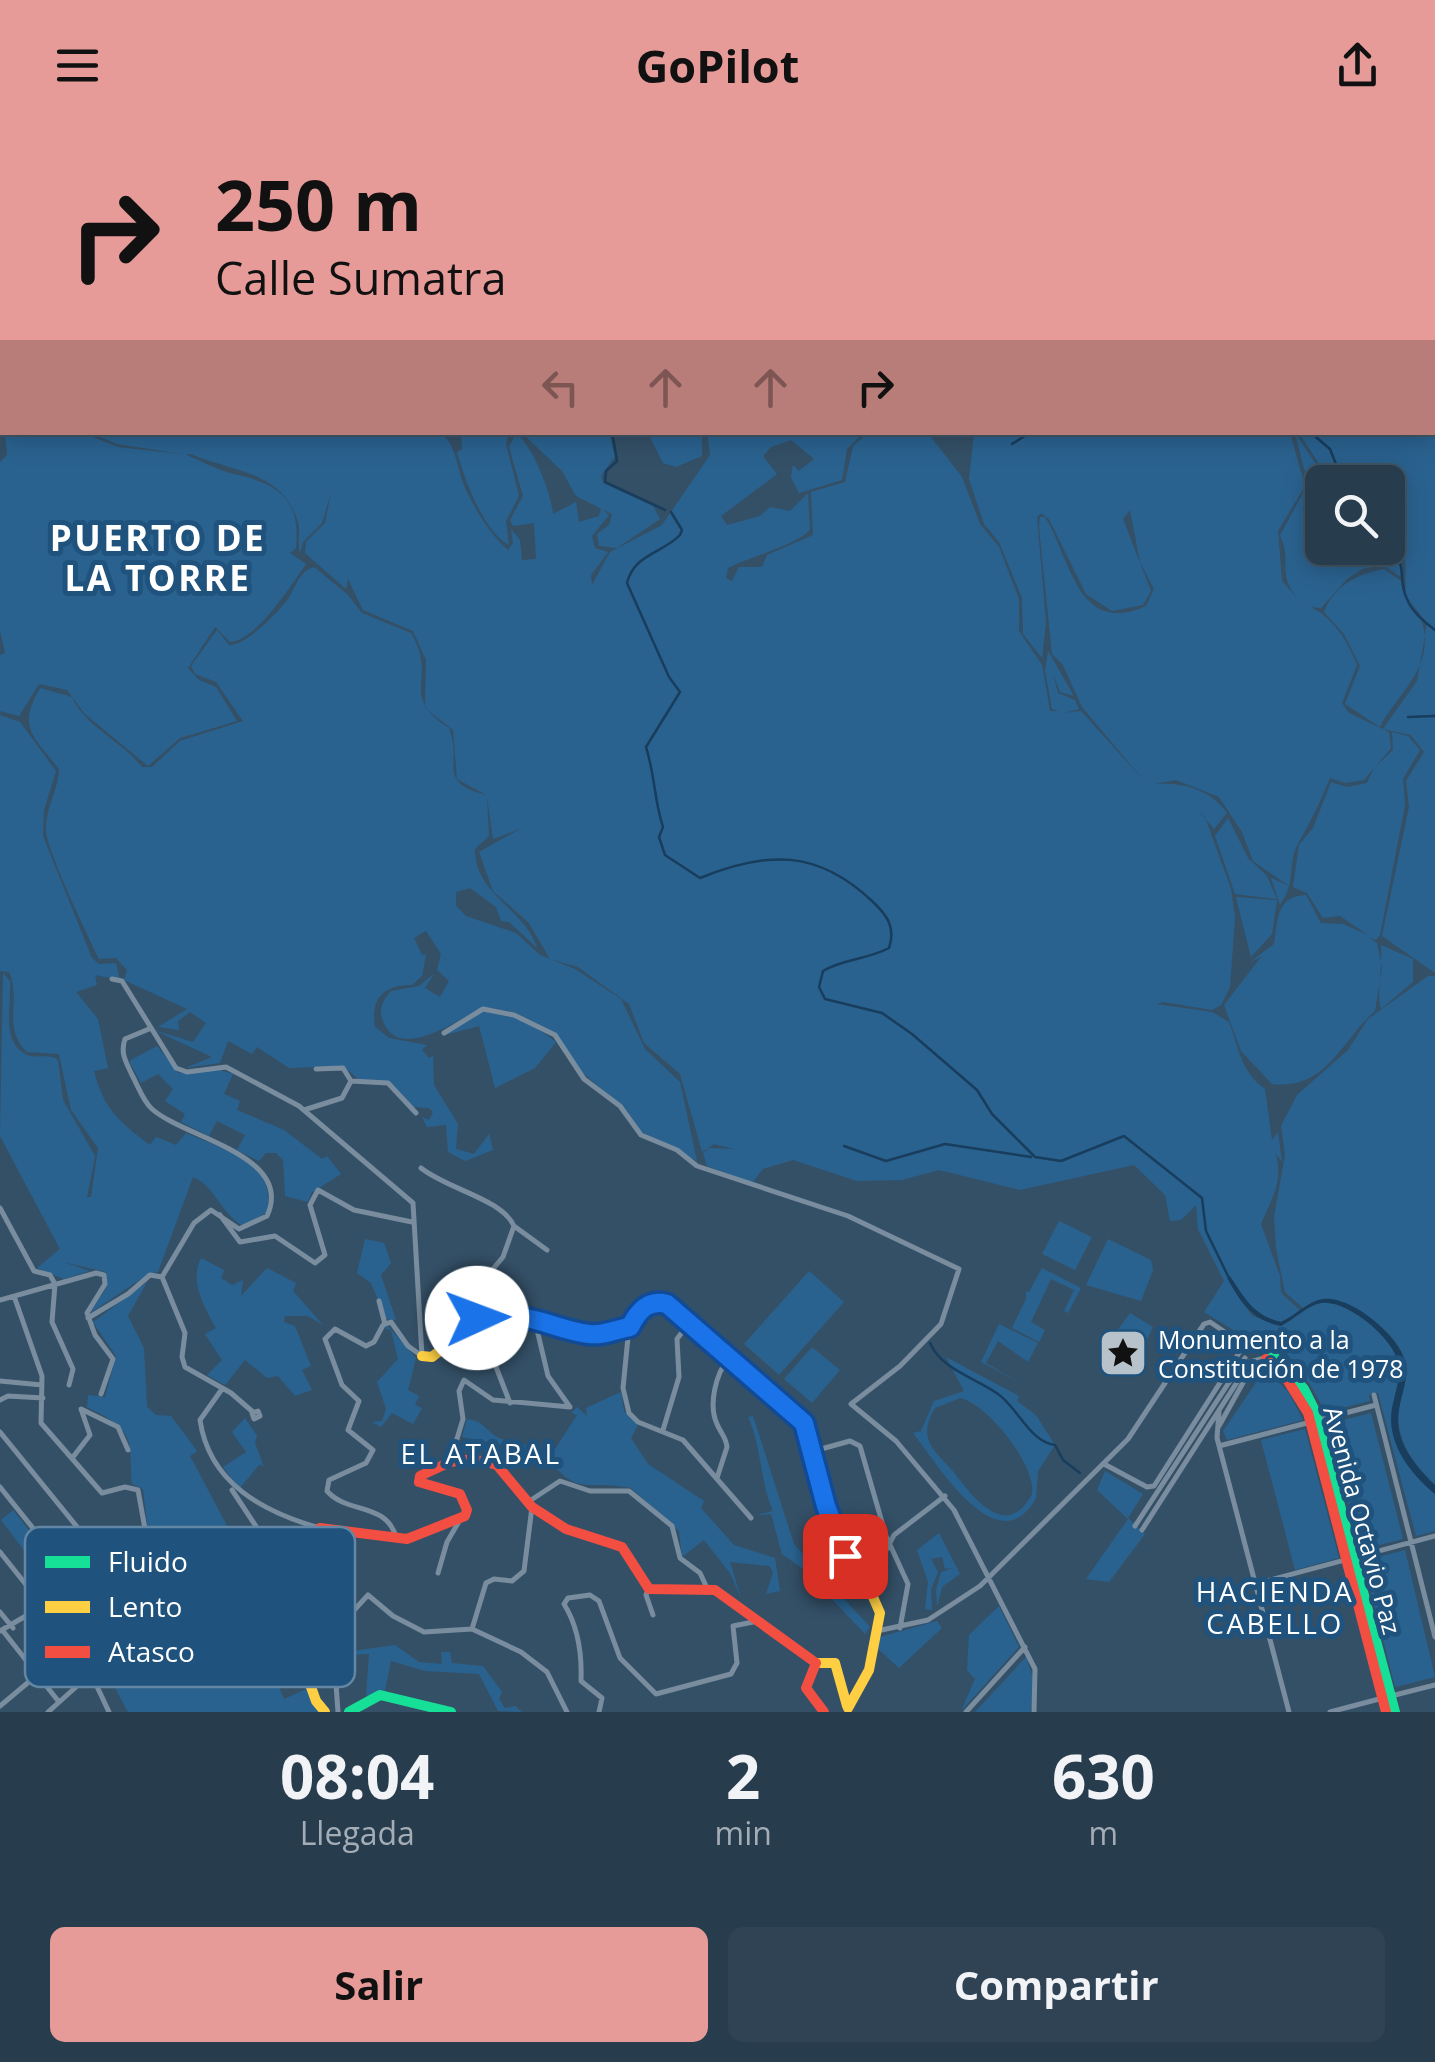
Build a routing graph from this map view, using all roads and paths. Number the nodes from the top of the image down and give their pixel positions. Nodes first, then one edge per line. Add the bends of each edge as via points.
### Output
1 (112, 979) dead end
2 (149, 1030) junction
3 (444, 1033) dead end
4 (316, 1069) dead end
5 (351, 1081) junction
6 (304, 1110) junction
7 (416, 1113) dead end
8 (422, 1168) dead end
9 (0, 1208) edge
10 (219, 1212) junction
11 (412, 1222) junction
12 (514, 1226) junction
13 (547, 1250) dead end
14 (162, 1277) junction
15 (56, 1284) junction
16 (14, 1296) junction
17 (0, 1300) edge
18 (379, 1301) dead end
19 (534, 1317) junction
20 (88, 1318) junction
21 (385, 1324) junction
22 (479, 1324) junction
23 (689, 1324) junction
24 (630, 1327) junction
25 (1244, 1347) junction
26 (422, 1356) junction
27 (728, 1358) junction
28 (1257, 1359) junction
29 (0, 1381) edge
30 (42, 1385) junction
31 (69, 1385) dead end
32 (222, 1389) junction
33 (101, 1394) dead end
34 (1374, 1395) dead end
35 (43, 1398) junction
36 (0, 1400) edge
37 (510, 1403) junction
38 (1376, 1405) junction
39 (1219, 1411) junction
40 (253, 1412) dead end
41 (1314, 1421) junction
42 (663, 1430) junction
43 (0, 1432) edge
44 (1217, 1434) junction
45 (1219, 1446) junction
46 (128, 1450) dead end
47 (814, 1451) junction
48 (1113, 1454) junction
49 (73, 1458) junction
50 (450, 1462) junction
51 (1112, 1464) junction
52 (1100, 1465) junction
53 (717, 1478) junction
54 (0, 1487) edge
55 (230, 1487) junction
56 (944, 1496) junction
57 (530, 1505) junction
58 (461, 1518) junction
59 (751, 1518) dead end
60 (441, 1526) junction
61 (31, 1527) edge
62 (77, 1527) edge
63 (145, 1527) edge
64 (256, 1527) edge
65 (306, 1527) edge
66 (355, 1532) edge
67 (1435, 1536) edge
68 (396, 1537) junction
69 (889, 1541) junction
70 (447, 1542) junction
71 (1410, 1542) junction
72 (0, 1552) edge
73 (1350, 1559) junction
74 (438, 1573) dead end
75 (863, 1574) junction
76 (989, 1578) junction
77 (25, 1583) edge
78 (1255, 1584) junction
79 (707, 1588) junction
80 (649, 1589) junction
81 (0, 1612) edge
82 (355, 1614) edge
83 (653, 1615) dead end
84 (25, 1619) edge
85 (760, 1620) junction
86 (13, 1628) junction
87 (472, 1629) junction
88 (900, 1629) junction
89 (1, 1631) edge
90 (877, 1632) junction
91 (1435, 1638) edge
92 (1026, 1647) junction
93 (25, 1661) edge
94 (816, 1662) junction
95 (1435, 1684) edge
96 (25, 1686) edge
97 (46, 1687) edge
98 (76, 1687) dead end
99 (98, 1687) edge
100 (311, 1687) edge
101 (336, 1687) edge
102 (842, 1690) junction
103 (856, 1691) junction
104 (1387, 1697) junction
105 (59, 1702) junction
106 (2, 1709) edge
107 (445, 1710) edge
108 (848, 1710) edge
109 (965, 1711) edge
110 (48, 1712) edge
111 (109, 1712) edge
112 (325, 1712) edge
113 (338, 1712) edge
114 (348, 1712) edge
115 (567, 1712) edge
116 (599, 1712) edge
117 (824, 1712) edge
118 (1034, 1712) edge
119 (1289, 1712) edge
120 (1330, 1712) edge
121 (1386, 1712) edge
122 (1395, 1712) edge

1 - 2 street via 122,981
2 - 6 street via 176,1068 226,1068
2 - 10 street via 124,1038 122,1052 147,1103 248,1158 265,1176 267,1216 239,1229
3 - 56 street via 482,1009 540,1024 640,1135 697,1166 848,1216 959,1270 941,1324 851,1404 884,1429
4 - 5 street via 343,1068
5 - 6 street via 342,1098
5 - 7 street via 388,1083
6 - 11 street via 412,1203
8 - 12 street via 504,1211
9 - 15 street via 34,1271
10 - 11 street via 240,1242 274,1236 315,1263 325,1256 310,1204 318,1190 354,1210
10 - 14 street via 211,1210 194,1223
11 - 26 street
12 - 13 street
12 - 22 street via 503,1257 476,1288
14 - 20 street via 150,1275
14 - 32 street via 186,1333 183,1363
15 - 16 street
15 - 20 street via 104,1274
15 - 31 street via 52,1322 73,1369
16 - 17 street
16 - 30 street
18 - 21 street
19 - 22 main road
19 - 24 main road via 590,1334
19 - 37 street via 548,1376 570,1407
20 - 33 street via 113,1358
21 - 26 street via 396,1324
21 - 68 street via 366,1346 342,1331 326,1334 338,1378 360,1401 348,1430 370,1444 373,1454 326,1486 336,1500 388,1520
22 - 26 main road via 432,1357
22 - 37 street
23 - 24 main road via 667,1304 653,1302
23 - 27 main road
23 - 42 street via 676,1339 680,1377
24 - 42 street via 624,1400 638,1422
25 - 28 street
25 - 28 street via 1260,1338
25 - 48 street via 1204,1324
25 - 51 street via 1154,1486
27 - 47 main road via 804,1423
27 - 53 street via 716,1387 715,1416 727,1448
28 - 39 street
28 - 39 street via 1138,1528
28 - 41 main road, Avenida Octavio Paz via 1304,1389
28 - 44 street
29 - 30 street
30 - 35 street
32 - 40 street
32 - 55 street via 200,1420
34 - 38 street
35 - 36 street
35 - 49 street via 41,1423
37 - 50 street via 493,1400 469,1379 461,1382 463,1419
38 - 41 street
38 - 71 street
39 - 44 street
41 - 45 street
41 - 73 main road, Avenida Octavio Paz
42 - 53 street via 683,1440
43 - 62 street
44 - 45 street
45 - 78 street
46 - 49 street via 118,1427 80,1409 90,1435
47 - 69 street via 857,1443
47 - 75 main road via 839,1547
48 - 51 street
48 - 52 street
49 - 63 street via 102,1493 138,1490
50 - 57 main road via 497,1465
50 - 58 main road via 418,1482 460,1494 467,1510
51 - 52 street
52 - 76 street
53 - 59 street
54 - 61 street
55 - 64 street
55 - 65 street
56 - 69 street
56 - 76 street
57 - 79 street via 560,1481 590,1491 629,1491 672,1526 680,1558 700,1572
57 - 80 main road via 566,1529 622,1547
57 - 87 street via 524,1572 512,1581 486,1583
58 - 60 main road
58 - 70 street
60 - 68 main road
60 - 70 street
66 - 68 main road
67 - 71 street
69 - 75 street
69 - 88 street via 908,1592
70 - 74 street
71 - 73 street
71 - 91 street
72 - 77 street
73 - 78 street
73 - 104 main road, Avenida Octavio Paz
75 - 90 main road via 880,1613
76 - 88 street via 950,1610
76 - 92 street
78 - 119 street
79 - 80 main road
79 - 85 main road
80 - 83 street
81 - 86 street
82 - 87 street via 364,1595 424,1632
84 - 86 street
85 - 94 main road
85 - 116 street via 733,1626 737,1660 730,1674 656,1694 620,1658 599,1601 568,1598 564,1604 576,1623 584,1662 581,1682 602,1698
86 - 89 street
87 - 115 street via 541,1666
88 - 90 street
89 - 93 street
90 - 103 main road via 870,1670
92 - 109 street
92 - 118 street via 1037,1680
94 - 102 main road via 835,1664
94 - 117 main road via 806,1688
95 - 104 street
96 - 106 street
97 - 105 street
98 - 105 street
99 - 111 street
100 - 112 main road
101 - 113 street
102 - 103 main road
102 - 108 main road
103 - 108 main road
104 - 120 street
104 - 121 main road, Avenida Octavio Paz
104 - 122 main road, Avenida Octavio Paz
105 - 110 street
107 - 114 main road via 380,1694

